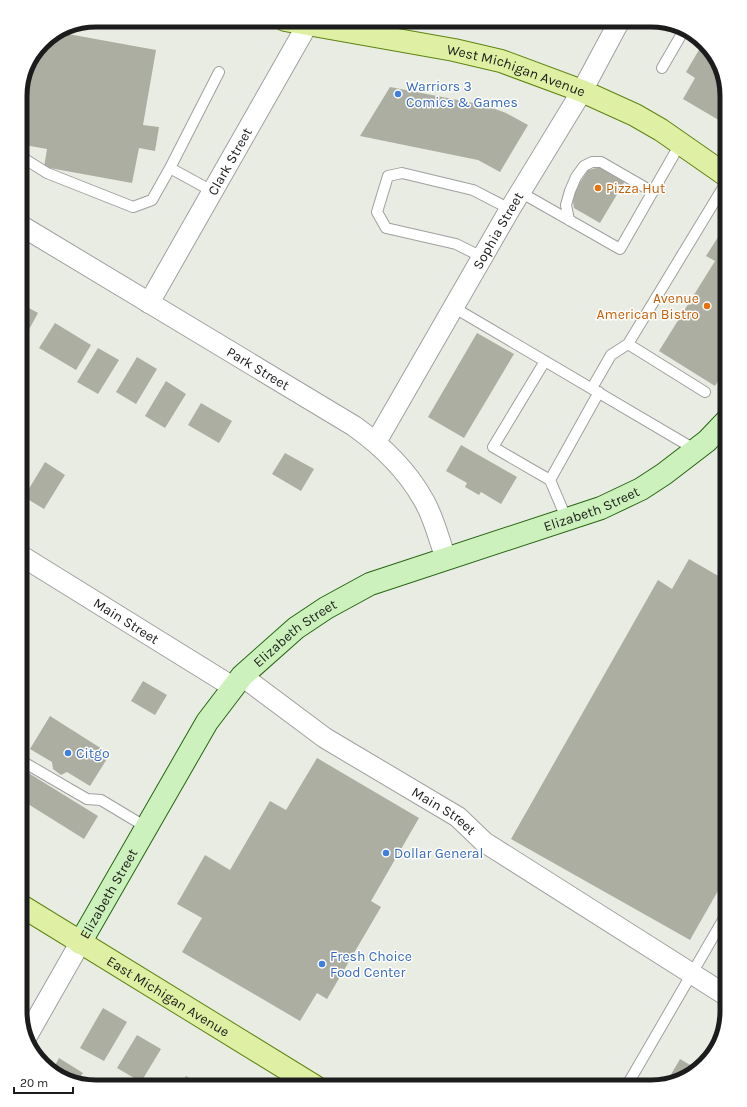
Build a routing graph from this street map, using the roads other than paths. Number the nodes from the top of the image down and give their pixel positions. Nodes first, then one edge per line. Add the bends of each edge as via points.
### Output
1 (306, 27) edge
2 (335, 27) edge
3 (616, 27) edge
4 (682, 34) edge
5 (662, 68) dead end
6 (219, 72) dead end
7 (582, 90) junction
8 (680, 144) junction
9 (27, 160) edge
10 (170, 168) junction
11 (720, 171) edge
12 (212, 191) junction
13 (520, 192) junction
14 (653, 192) junction
15 (720, 193) edge
16 (510, 209) junction
17 (569, 220) junction
18 (27, 229) edge
19 (482, 257) junction
20 (149, 303) junction
21 (453, 307) junction
22 (628, 344) junction
23 (544, 361) junction
24 (596, 390) junction
25 (705, 392) dead end
26 (720, 427) edge
27 (376, 442) junction
28 (696, 450) junction
29 (550, 480) junction
30 (567, 520) junction
31 (27, 559) edge
32 (446, 559) junction
33 (238, 681) junction
34 (27, 764) edge
35 (146, 827) junction
36 (27, 909) edge
37 (720, 925) edge
38 (80, 942) junction
39 (691, 975) junction
40 (720, 992) edge
41 (30, 1031) edge
42 (305, 1080) edge
43 (630, 1080) edge

1 - 12 street, Clark Street
2 - 7 main road, West Michigan Avenue via 500,60
3 - 7 street, Sophia Street
4 - 5 lane
6 - 10 lane
7 - 8 main road, West Michigan Avenue via 635,115
7 - 13 street, Sophia Street
8 - 11 main road, West Michigan Avenue
8 - 14 lane
9 - 10 lane via 47,173 132,207 152,200
10 - 12 lane
12 - 20 street, Clark Street
13 - 16 street, Sophia Street
13 - 17 lane
14 - 17 lane via 620,249
14 - 17 lane via 601,162 592,162 584,166 570,191 566,205
15 - 22 lane
16 - 19 street, Sophia Street
16 - 19 lane via 473,190 402,173 388,176 377,212 386,228 456,244
18 - 20 street, Park Street
19 - 21 street, Sophia Street
20 - 27 street, Park Street via 354,426
21 - 23 lane
21 - 27 street, Sophia Street
22 - 24 lane via 611,355
22 - 25 lane
23 - 24 lane
23 - 29 lane via 493,447
24 - 28 lane
24 - 29 lane
26 - 28 street, Elizabeth Street
27 - 32 street, Park Street via 399,465 424,500
28 - 30 street, Elizabeth Street via 641,489 601,508
29 - 30 lane
30 - 32 street, Elizabeth Street
31 - 33 street, Main Street
32 - 33 street, Elizabeth Street via 370,584 326,608 296,628
33 - 35 street, Elizabeth Street via 207,722
33 - 39 street, Main Street via 325,738 458,817 484,842
34 - 35 lane via 87,799 101,800
35 - 38 street, Elizabeth Street
36 - 38 main road, East Michigan Avenue
37 - 39 lane
38 - 41 street, Elizabeth Street
38 - 42 main road, East Michigan Avenue
39 - 40 street, Main Street
39 - 43 lane

